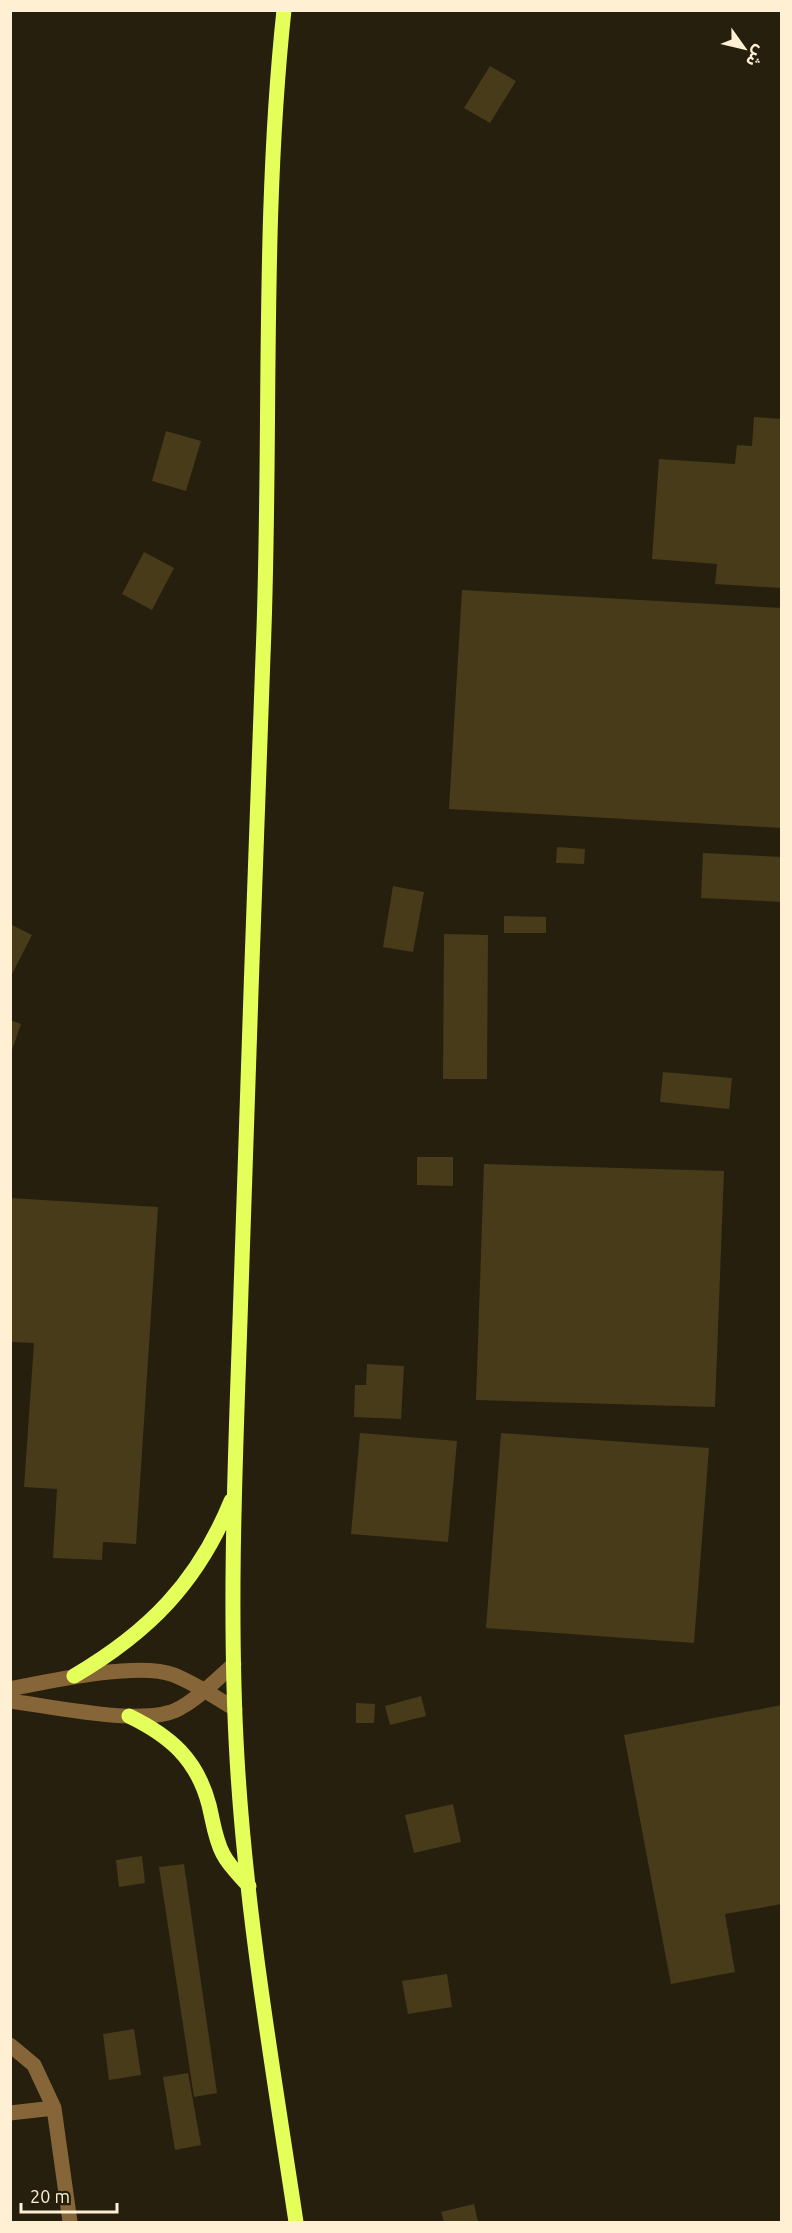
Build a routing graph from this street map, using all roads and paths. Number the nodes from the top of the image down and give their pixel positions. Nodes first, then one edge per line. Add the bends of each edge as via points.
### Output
1 (284, 10) edge
2 (235, 1492) junction
3 (234, 1665) junction
4 (74, 1676) junction
5 (10, 1689) edge
6 (204, 1690) junction
7 (10, 1701) edge
8 (235, 1709) junction
9 (129, 1716) junction
10 (249, 1886) junction
11 (10, 2045) edge
12 (54, 2108) junction
13 (10, 2113) edge
14 (70, 2223) edge
15 (296, 2223) edge

1 - 2 main road via 274,105 268,540
2 - 3 main road
2 - 4 main road via 219,1531 172,1600 143,1630
3 - 6 street
3 - 8 main road
4 - 5 street
4 - 6 street via 160,1672
6 - 8 street
6 - 9 street via 167,1714
7 - 9 street
8 - 10 main road
9 - 10 main road via 165,1735 195,1768 222,1851
10 - 15 main road
11 - 12 street via 34,2066
12 - 13 street
12 - 14 street

